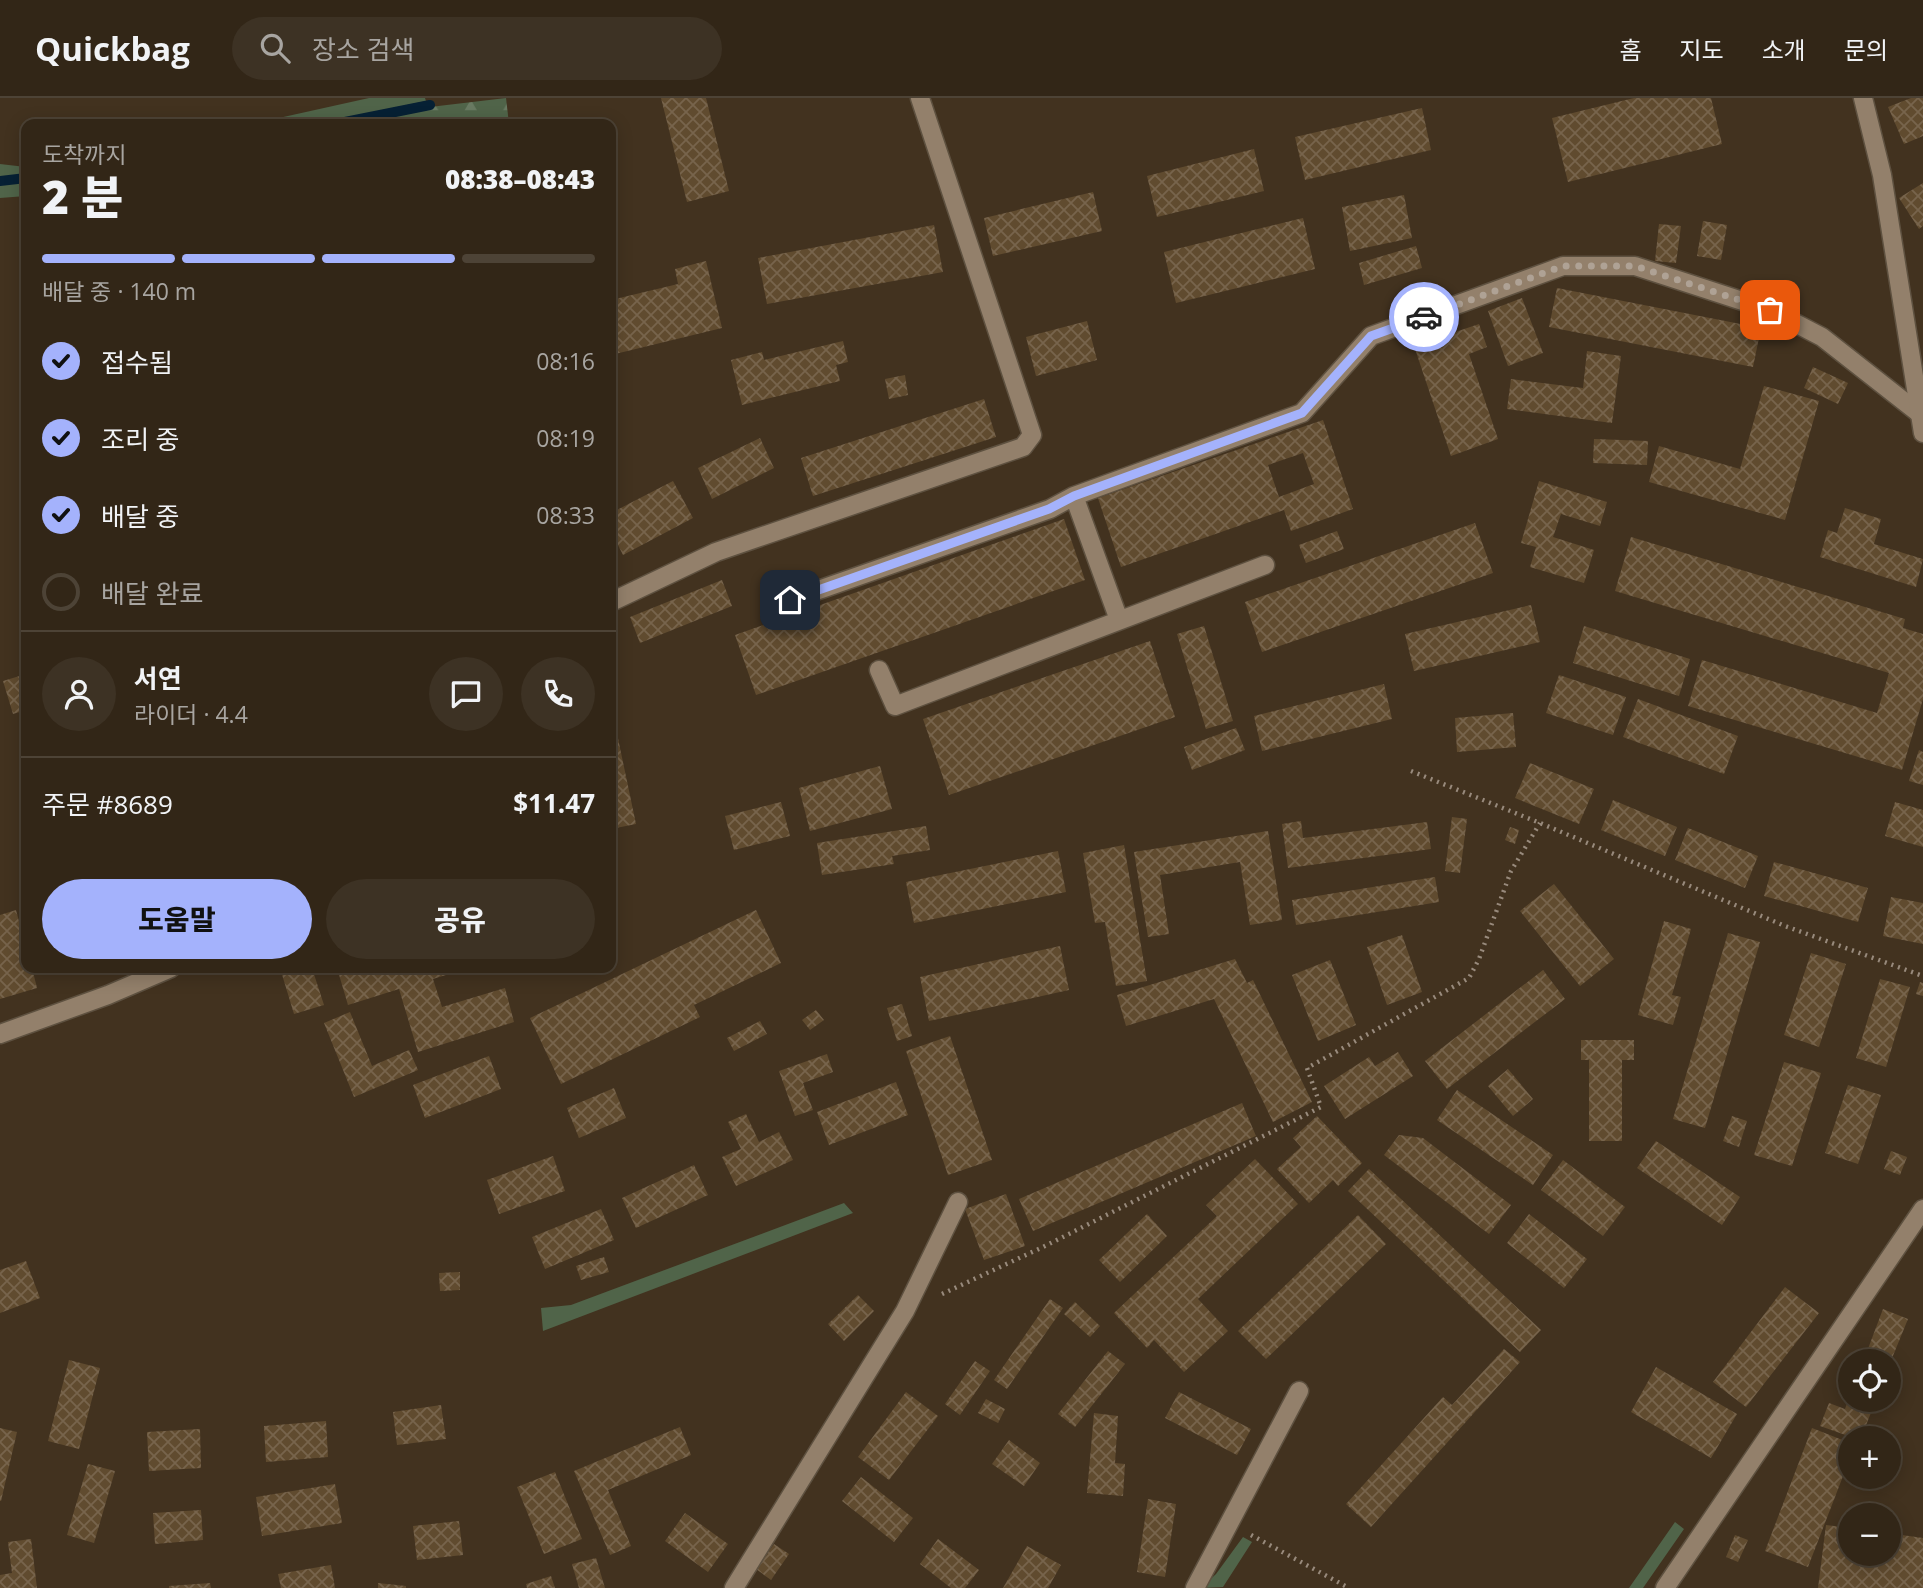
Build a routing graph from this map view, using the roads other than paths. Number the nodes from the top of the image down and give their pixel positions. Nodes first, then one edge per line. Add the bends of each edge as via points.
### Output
1 (920, 98) edge
2 (1863, 98) edge
3 (1920, 414) junction
4 (1923, 433) edge
5 (1074, 496) junction
6 (1265, 565) dead end
7 (616, 600) edge
8 (790, 600) dead end
9 (1119, 620) junction
10 (879, 670) dead end
11 (159, 973) edge
12 (0, 1034) edge
13 (958, 1202) dead end
14 (1923, 1209) edge
15 (1299, 1391) dead end
16 (734, 1588) edge
17 (1195, 1588) edge
18 (1665, 1588) edge

1 - 7 street via 1032,435 1023,447 716,552
2 - 3 street via 1882,175
3 - 4 street
3 - 5 street via 1822,337 1770,310 1635,266 1563,266 1371,336 1302,413
5 - 8 street via 1049,509
5 - 9 street
6 - 9 street
9 - 10 street via 895,706
11 - 12 street
13 - 16 street via 905,1311
14 - 18 street
15 - 17 street

